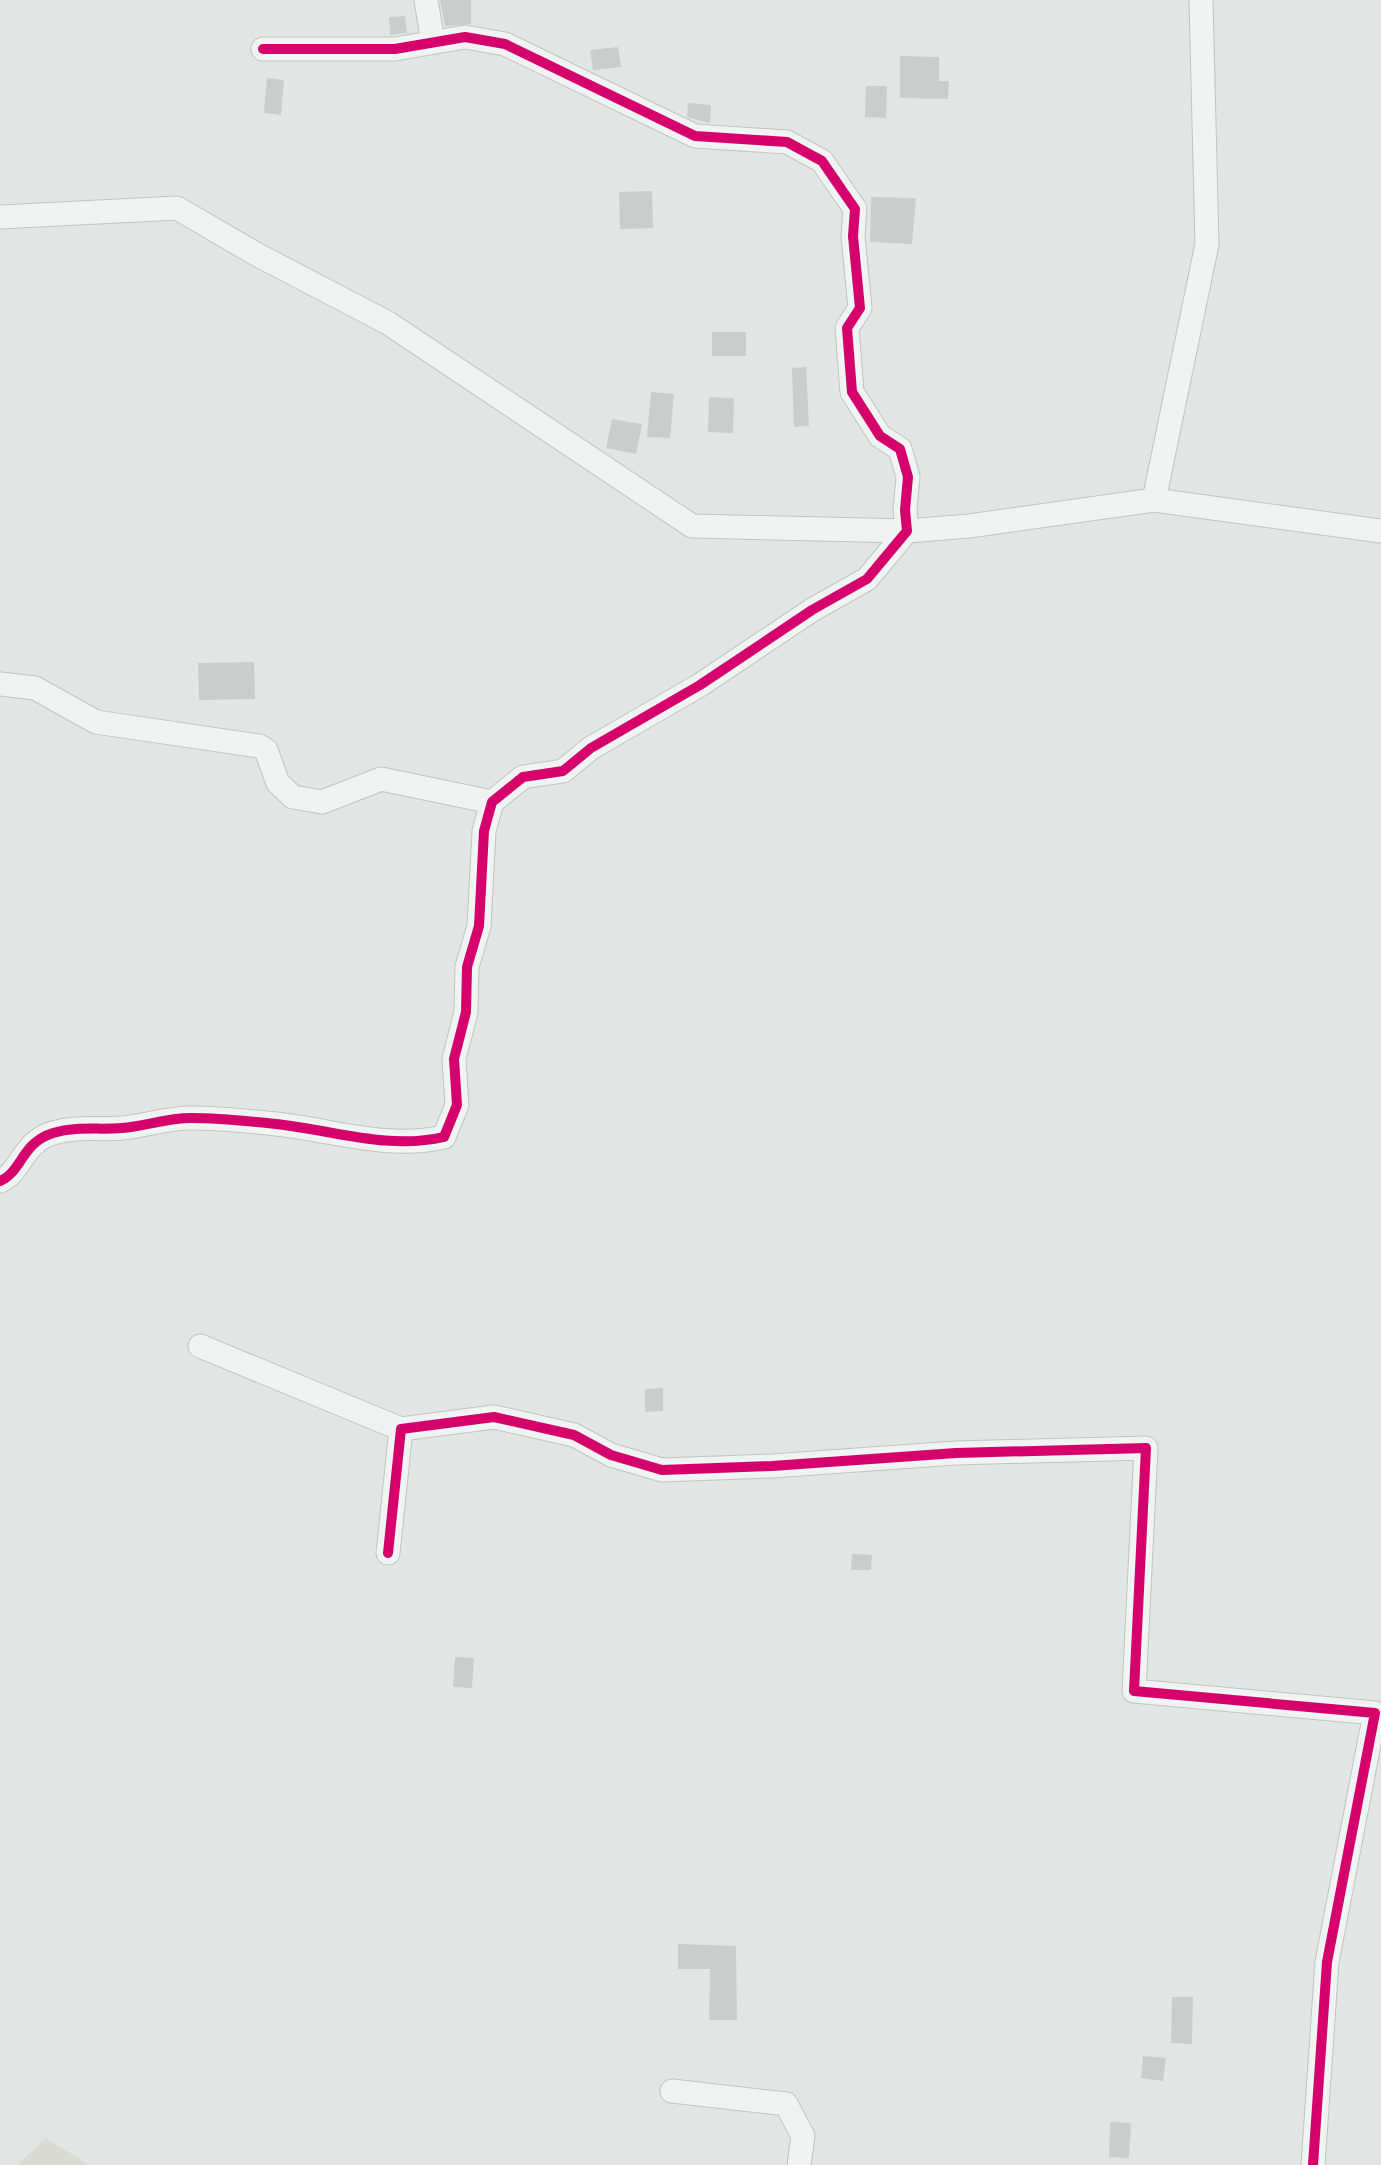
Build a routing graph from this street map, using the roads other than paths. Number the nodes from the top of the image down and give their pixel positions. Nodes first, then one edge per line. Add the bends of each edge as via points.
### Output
1 (426, 0) edge
2 (1201, 0) edge
3 (433, 42) junction
4 (263, 49) dead end
5 (0, 217) edge
6 (1154, 500) junction
7 (907, 531) junction
8 (1381, 531) edge
9 (0, 684) edge
10 (492, 802) junction
11 (0, 1181) edge
12 (200, 1346) dead end
13 (401, 1429) junction
14 (388, 1553) dead end
15 (672, 2091) dead end
16 (799, 2165) edge
17 (1313, 2165) edge

1 - 3 street
2 - 6 street via 1206,244
3 - 4 street via 395,49
3 - 7 street via 466,37 505,44 695,136 787,142 822,161 855,209 860,308 847,328 852,392 880,436 900,449 908,477
5 - 7 street via 177,208 388,323 692,526
6 - 7 street
6 - 8 street
7 - 10 street via 867,579 591,748 563,771 523,777
9 - 10 street via 35,688 96,722 259,746 266,750 278,783 293,797 322,802 382,779
10 - 11 street via 484,831 479,926 467,967 466,1012 454,1059 457,1105 444,1137 416,1143 363,1140 274,1123 190,1118 121,1128 85,1127 51,1133 28,1146 9,1178
12 - 13 street
13 - 14 street
13 - 17 street via 494,1417 574,1435 611,1455 662,1470 956,1453 1146,1448 1134,1691 1375,1713 1327,1962
15 - 16 street via 786,2105 803,2136

